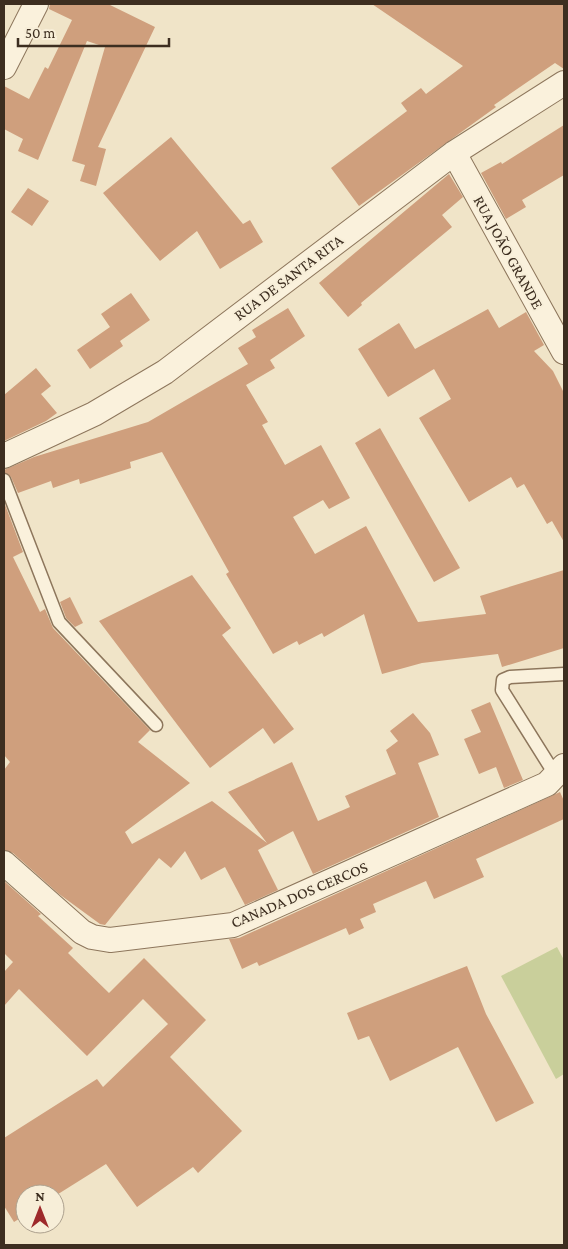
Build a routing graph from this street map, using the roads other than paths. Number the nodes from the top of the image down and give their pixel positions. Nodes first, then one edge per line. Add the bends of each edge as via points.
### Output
1 (27, 6) edge
2 (4, 67) edge
3 (564, 83) edge
4 (454, 152) junction
5 (564, 352) edge
6 (4, 456) edge
7 (4, 480) edge
8 (564, 674) edge
9 (156, 725) dead end
10 (556, 776) edge
11 (4, 863) edge

1 - 2 street
3 - 4 street, RUA DE SANTA RITA
4 - 5 street, RUA JOÃO GRANDE
4 - 6 street, RUA DE SANTA RITA via 165,372 94,414
7 - 9 lane via 59,622
8 - 10 lane via 510,677 501,685
10 - 11 street, CANADA DOS CERCOS via 233,926 110,940 92,937 82,932

